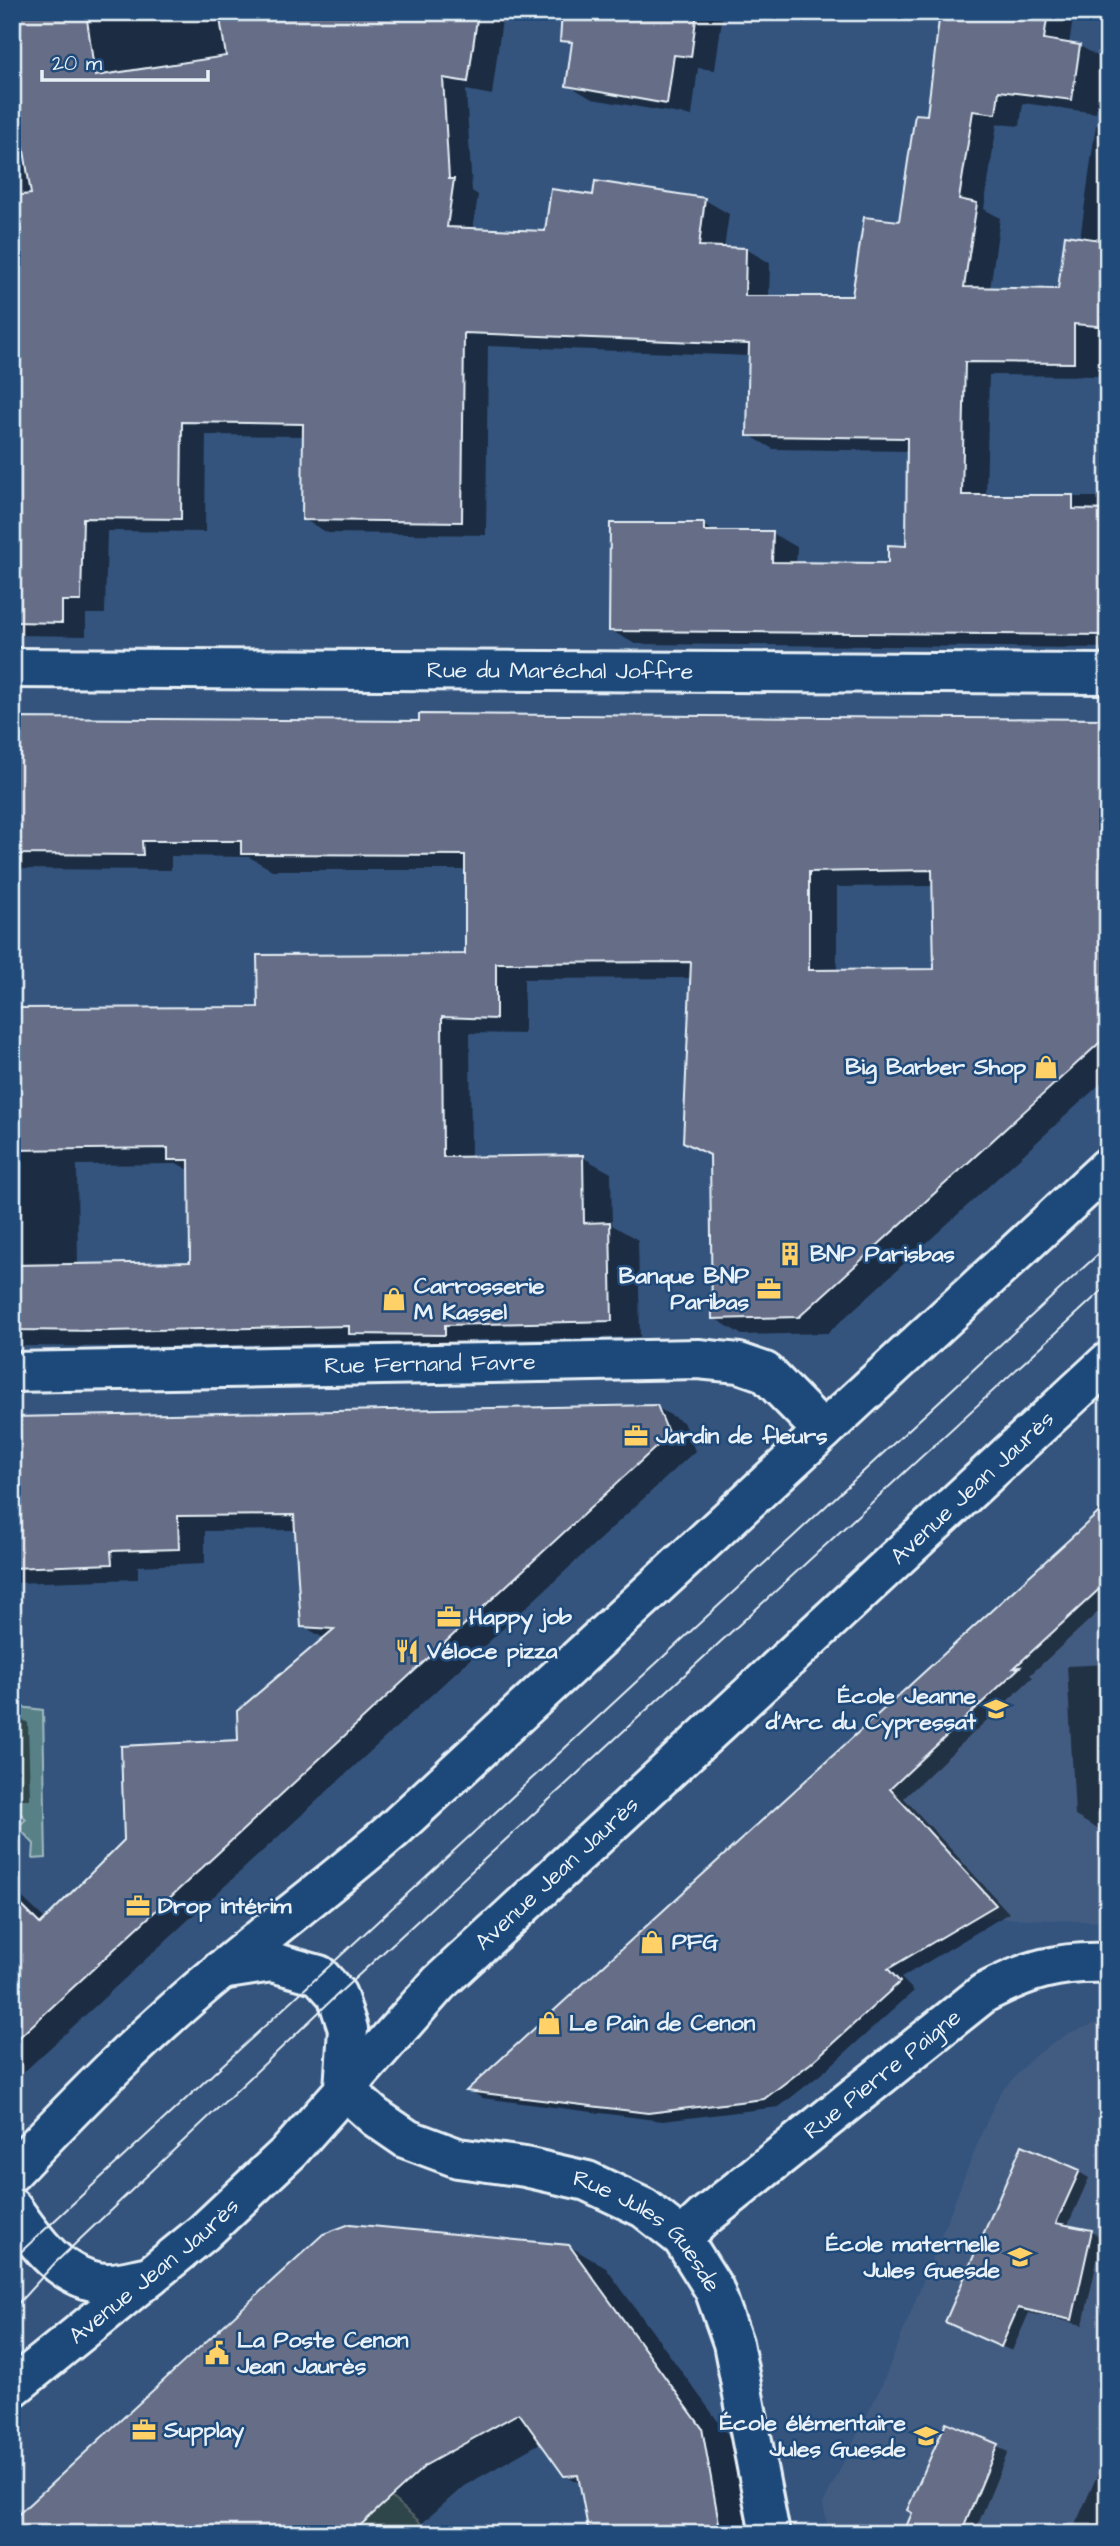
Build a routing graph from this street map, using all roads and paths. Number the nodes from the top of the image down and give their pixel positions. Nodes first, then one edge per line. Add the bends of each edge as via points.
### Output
1 (12, 668) edge
2 (1108, 674) edge
3 (1108, 1167) edge
4 (1108, 1362) edge
5 (12, 1372) edge
6 (823, 1431) junction
7 (1108, 1963) edge
8 (221, 1970) junction
9 (344, 2089) junction
10 (12, 2172) edge
11 (12, 2208) edge
12 (682, 2238) junction
13 (149, 2276) junction
14 (12, 2388) edge
15 (770, 2534) edge

1 - 2 street, Rue du Maréchal Joffre
3 - 6 street
4 - 9 street, Avenue Jean Jaurès via 439,1983
5 - 6 street, Rue Fernand Favre via 698,1359 739,1363 765,1372
6 - 8 street via 391,1831
7 - 12 street, Rue Pierre Paigne via 1075,1961 1044,1968 984,1993
8 - 9 street via 272,1962 319,1975 337,1995 348,2029
8 - 10 street via 89,2090
9 - 12 street, Rue Jules Guesde via 407,2139 458,2158 587,2181 644,2208
9 - 13 street, Avenue Jean Jaurès via 290,2151 203,2233
11 - 13 street via 55,2263 78,2277 107,2283
12 - 15 street, Rue Jules Guesde via 714,2289 733,2343
13 - 14 street, Avenue Jean Jaurès

